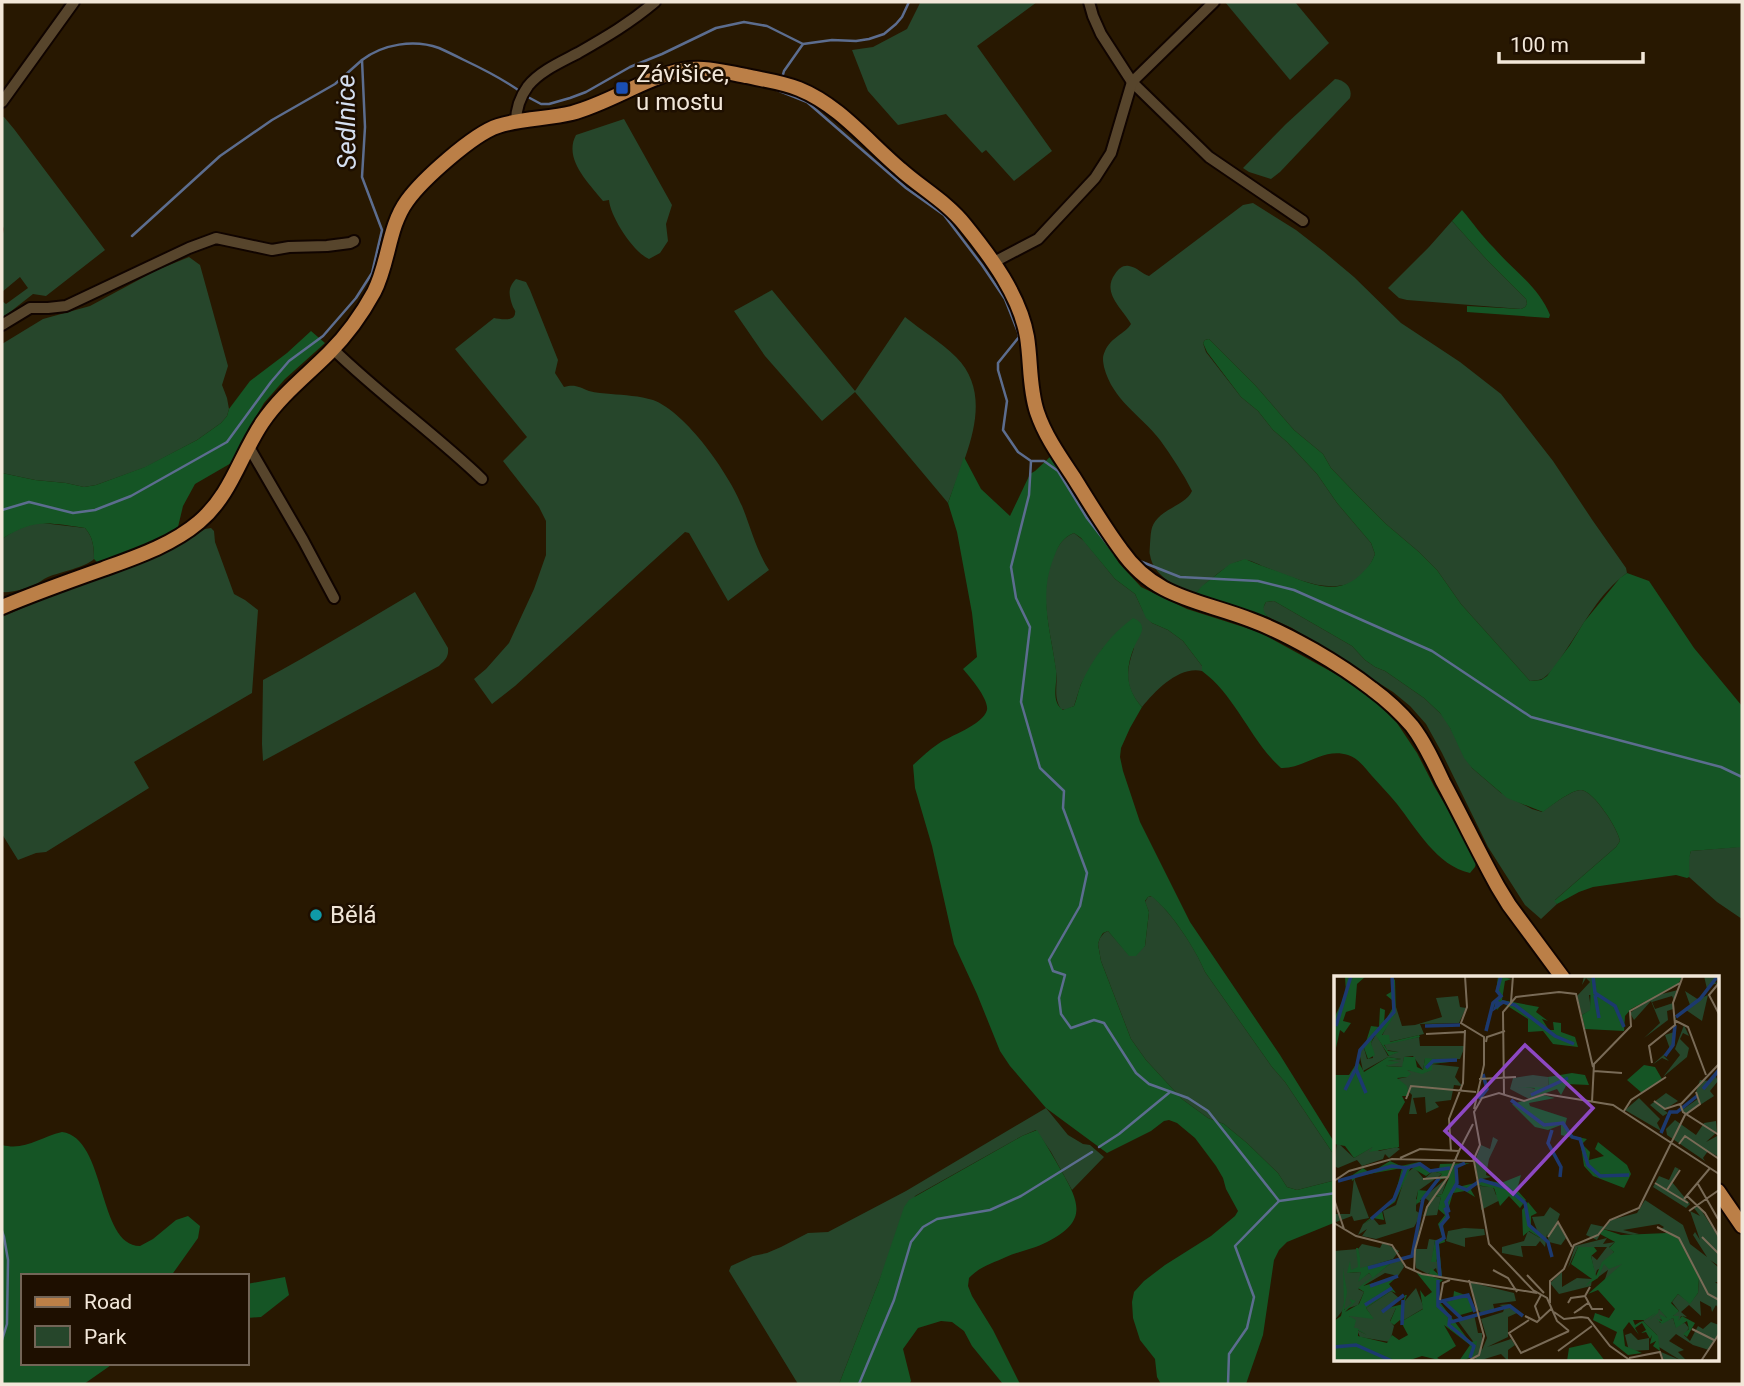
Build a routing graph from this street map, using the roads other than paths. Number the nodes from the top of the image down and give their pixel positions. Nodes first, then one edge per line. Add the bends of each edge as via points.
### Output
1 (74, 2) edge
2 (655, 2) edge
3 (1089, 2) edge
4 (1214, 2) edge
5 (1132, 82) junction
6 (2, 102) edge
7 (516, 122) junction
8 (1303, 221) dead end
9 (354, 241) dead end
10 (994, 262) junction
11 (2, 325) edge
12 (333, 349) junction
13 (248, 447) junction
14 (482, 479) dead end
15 (334, 598) dead end
16 (2, 607) edge
17 (1562, 976) edge
18 (1720, 1194) edge
19 (1742, 1226) edge

1 - 6 street
2 - 7 street via 630,23 539,76 517,106
3 - 5 street via 1101,34
4 - 5 street
5 - 8 street via 1209,157
5 - 10 street via 1111,153 1095,178 1038,239
7 - 10 main road via 576,111 690,69 780,83 816,97 847,121 964,222
7 - 12 main road via 475,137 407,201 378,284
9 - 11 street via 272,250 216,238 66,306 30,309
10 - 17 main road via 1024,326 1039,419 1125,556 1145,578 1181,598 1271,628 1315,652 1397,710 1419,736 1509,905
12 - 13 main road via 276,404
12 - 14 street
13 - 15 street
13 - 16 main road via 219,502 187,531 142,554
18 - 19 main road

